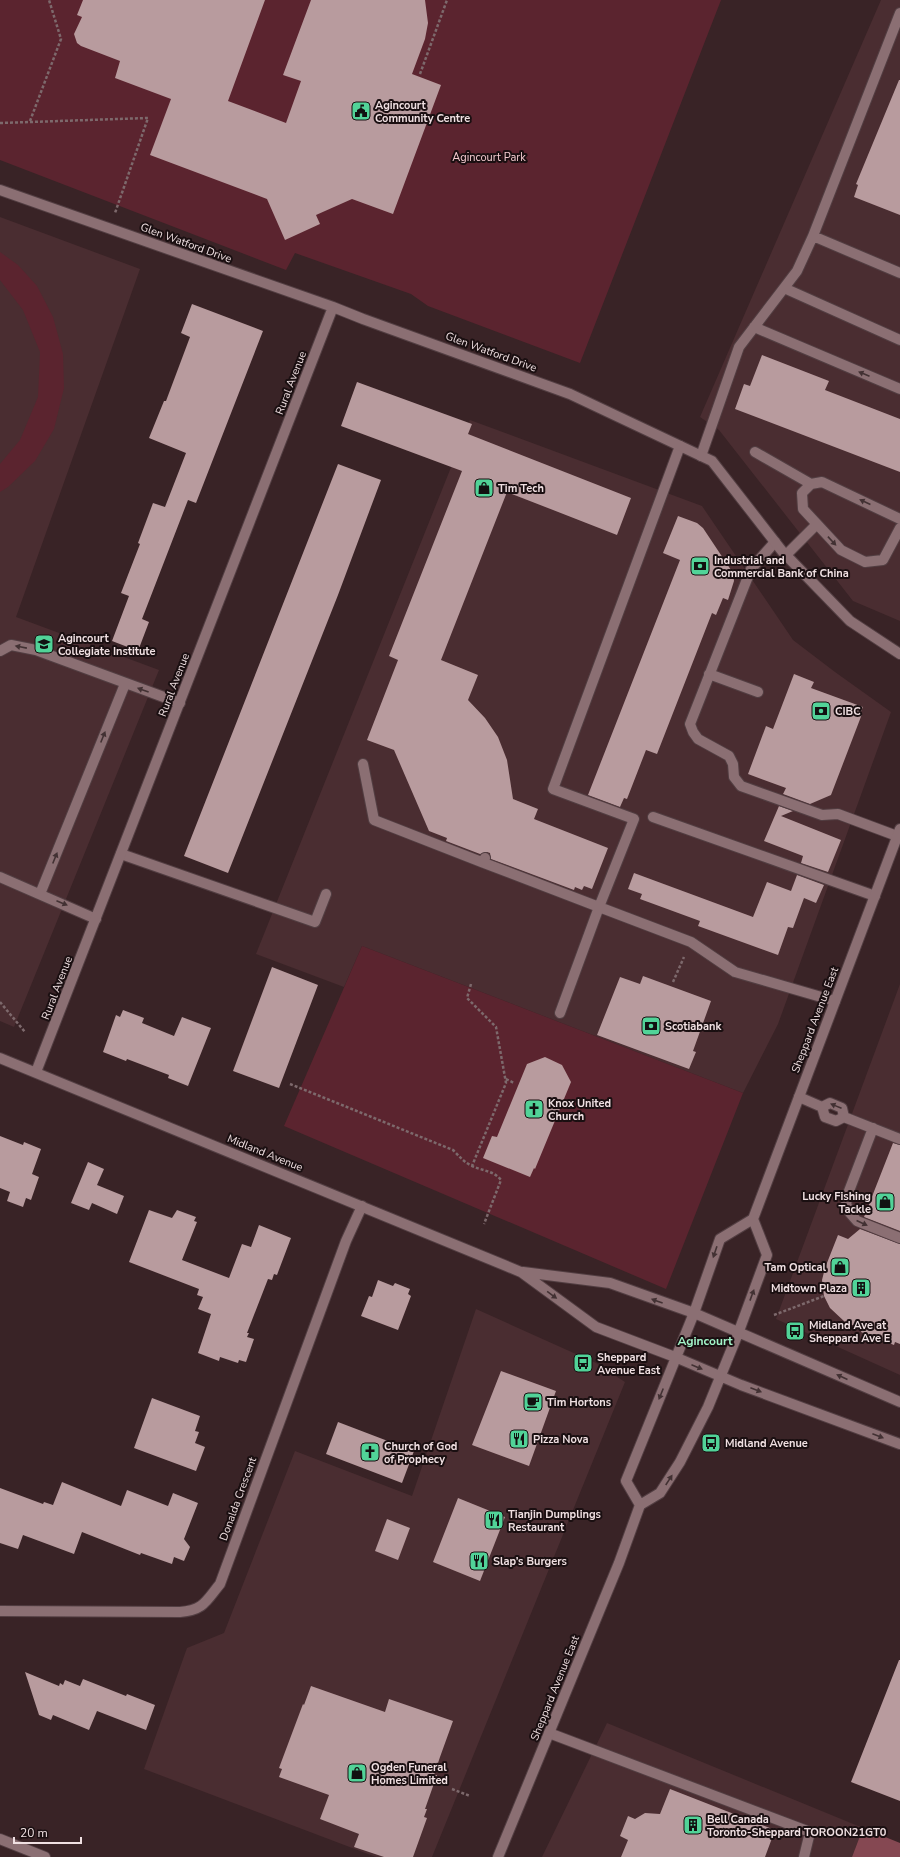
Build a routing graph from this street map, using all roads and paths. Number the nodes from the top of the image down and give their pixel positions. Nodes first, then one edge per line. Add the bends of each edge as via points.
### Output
1 (49, 0) edge
2 (447, 0) edge
3 (900, 13) edge
4 (420, 74) dead end
5 (30, 121) junction
6 (0, 123) edge
7 (0, 190) edge
8 (109, 228) junction
9 (813, 236) junction
10 (900, 273) edge
11 (784, 288) junction
12 (333, 307) junction
13 (754, 327) junction
14 (900, 340) edge
15 (900, 389) edge
16 (680, 446) junction
17 (755, 452) dead end
18 (701, 456) junction
19 (811, 484) junction
20 (900, 519) edge
21 (817, 524) junction
22 (900, 528) edge
23 (775, 542) junction
24 (786, 555) junction
25 (0, 651) edge
26 (900, 654) edge
27 (709, 674) junction
28 (125, 684) junction
29 (758, 692) dead end
30 (180, 703) junction
31 (363, 764) dead end
32 (653, 817) dead end
33 (899, 832) edge
34 (122, 854) junction
35 (0, 877) edge
36 (40, 894) junction
37 (326, 894) dead end
38 (875, 896) junction
39 (599, 907) junction
40 (96, 919) junction
41 (691, 942) junction
42 (673, 982) dead end
43 (471, 984) dead end
44 (836, 1001) junction
45 (0, 1002) edge
46 (560, 1013) dead end
47 (25, 1032) dead end
48 (0, 1058) edge
49 (36, 1072) junction
50 (505, 1079) junction
51 (514, 1083) dead end
52 (290, 1084) dead end
53 (799, 1097) junction
54 (873, 1128) junction
55 (900, 1139) edge
56 (472, 1166) junction
57 (362, 1206) junction
58 (753, 1219) junction
59 (484, 1224) dead end
60 (900, 1238) edge
61 (520, 1272) junction
62 (824, 1296) dead end
63 (694, 1313) junction
64 (774, 1315) dead end
65 (739, 1331) junction
66 (675, 1357) junction
67 (720, 1376) junction
68 (900, 1402) edge
69 (900, 1444) edge
70 (640, 1505) junction
71 (0, 1611) edge
72 (549, 1733) junction
73 (452, 1789) dead end
74 (470, 1796) dead end
75 (0, 1839) edge
76 (46, 1857) edge
77 (498, 1857) edge
78 (804, 1857) edge

1 - 5 path via 61,39
2 - 4 path
3 - 9 main road
5 - 6 path
5 - 8 path via 148,118
7 - 8 main road, Glen Watford Drive
8 - 12 main road, Glen Watford Drive
9 - 10 main road
9 - 11 main road via 797,271
11 - 13 main road
11 - 14 main road
12 - 16 main road, Glen Watford Drive via 570,394
12 - 30 main road, Rural Avenue
15 -> 13 main road
13 - 18 main road via 739,347
16 - 18 main road, Glen Watford Drive
16 - 39 main road via 553,789 634,819
17 - 19 main road
18 - 23 main road, Glen Watford Drive via 712,461
20 -> 19 main road via 822,482
19 - 21 main road via 802,493 803,509
21 -> 22 main road via 841,550 865,562 883,560
21 - 24 main road
23 - 24 main road, Glen Watford Drive
23 - 27 main road via 751,569
24 - 26 main road, Glen Watford Drive via 850,621
28 -> 25 main road via 36,650 11,645
27 - 29 main road
27 - 33 main road via 690,724 692,732 698,739 729,756 733,764 734,777 741,786 822,815 838,814
30 -> 28 main road
36 -> 28 main road
30 - 34 main road, Rural Avenue
31 - 39 main road via 374,820 484,860
32 - 38 main road
33 - 38 main road, Sheppard Avenue East
34 - 37 main road via 315,922
34 - 40 main road, Rural Avenue
35 - 36 main road
36 -> 40 main road
38 - 44 main road, Sheppard Avenue East
39 - 41 main road
39 - 46 main road
40 - 49 main road, Rural Avenue
41 - 42 path
41 - 44 main road via 735,972
43 - 50 path via 467,998 496,1027
44 - 53 main road, Sheppard Avenue East
45 - 47 path
48 - 49 main road, Midland Avenue
49 - 57 main road, Midland Avenue
50 - 51 path
50 - 56 path via 506,1083
52 - 56 path via 453,1150
53 - 54 main road via 822,1107 830,1103 842,1108 844,1117
53 - 58 main road, Sheppard Avenue East
54 - 55 main road
54 -> 60 main road via 846,1204 850,1214 857,1221
56 - 59 path via 496,1174 501,1180
57 - 61 main road, Midland Avenue
57 - 71 main road, Donalda Crescent via 346,1242 220,1584 203,1605 195,1610 180,1612
58 -> 63 main road via 720,1239
65 -> 58 main road via 766,1256
63 -> 61 main road, Midland Avenue via 610,1283
61 -> 66 main road, Midland Avenue via 596,1327
62 - 64 path
63 - 65 main road, Midland Avenue
63 - 66 main road
65 - 67 main road
68 -> 65 main road, Midland Avenue
66 -> 67 main road, Midland Avenue
66 -> 70 main road via 626,1481
67 -> 69 main road, Midland Avenue
70 -> 67 main road via 660,1493 680,1462 708,1407
70 - 72 main road, Sheppard Avenue East via 619,1564
72 - 77 main road, Sheppard Avenue East
72 - 78 main road via 810,1832
73 - 74 path
75 - 76 main road

